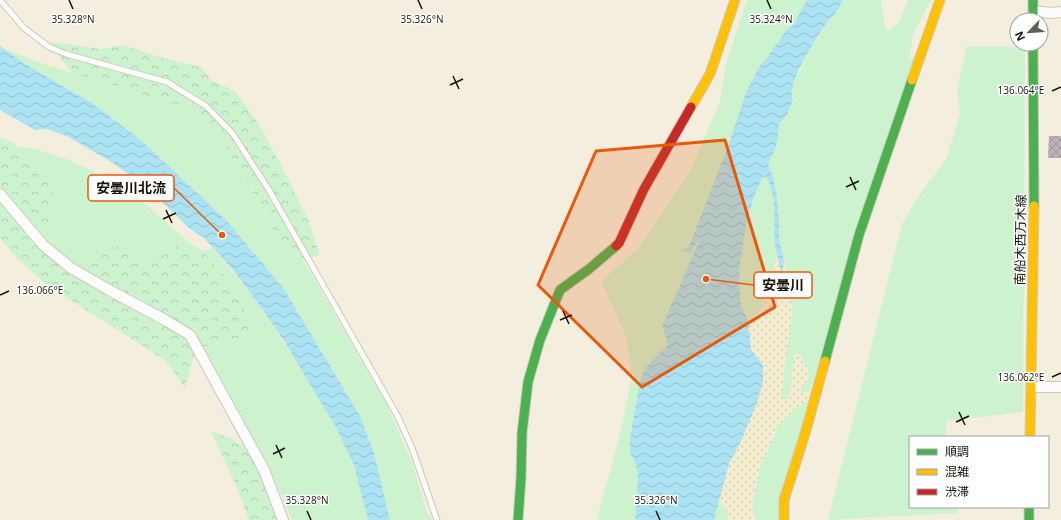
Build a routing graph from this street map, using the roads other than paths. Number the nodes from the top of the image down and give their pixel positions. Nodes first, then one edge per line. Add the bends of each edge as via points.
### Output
1 (0, 0) edge
2 (735, 0) edge
3 (940, 0) edge
4 (1033, 0) edge
5 (1033, 12) edge
6 (1061, 12) edge
7 (1049, 13) edge
8 (1033, 52) edge
9 (0, 194) edge
10 (1031, 387) junction
11 (1061, 387) edge
12 (1030, 436) edge
13 (1030, 508) edge
14 (283, 520) edge
15 (437, 520) edge
16 (518, 520) edge
17 (784, 520) edge
18 (1029, 520) edge

1 - 15 lane via 24,28 49,47 167,82 206,106 233,134 269,190 397,415 412,448
2 - 16 street via 710,74 644,189 619,243 560,290 540,340 528,382 522,433
3 - 17 street via 859,235 805,434 784,500
4 - 5 street
6 - 7 street
8 - 10 street, 南船木西万木線
9 - 14 street via 42,245 71,268 190,335 264,470
10 - 11 street
10 - 12 street, 南船木西万木線
13 - 18 street

